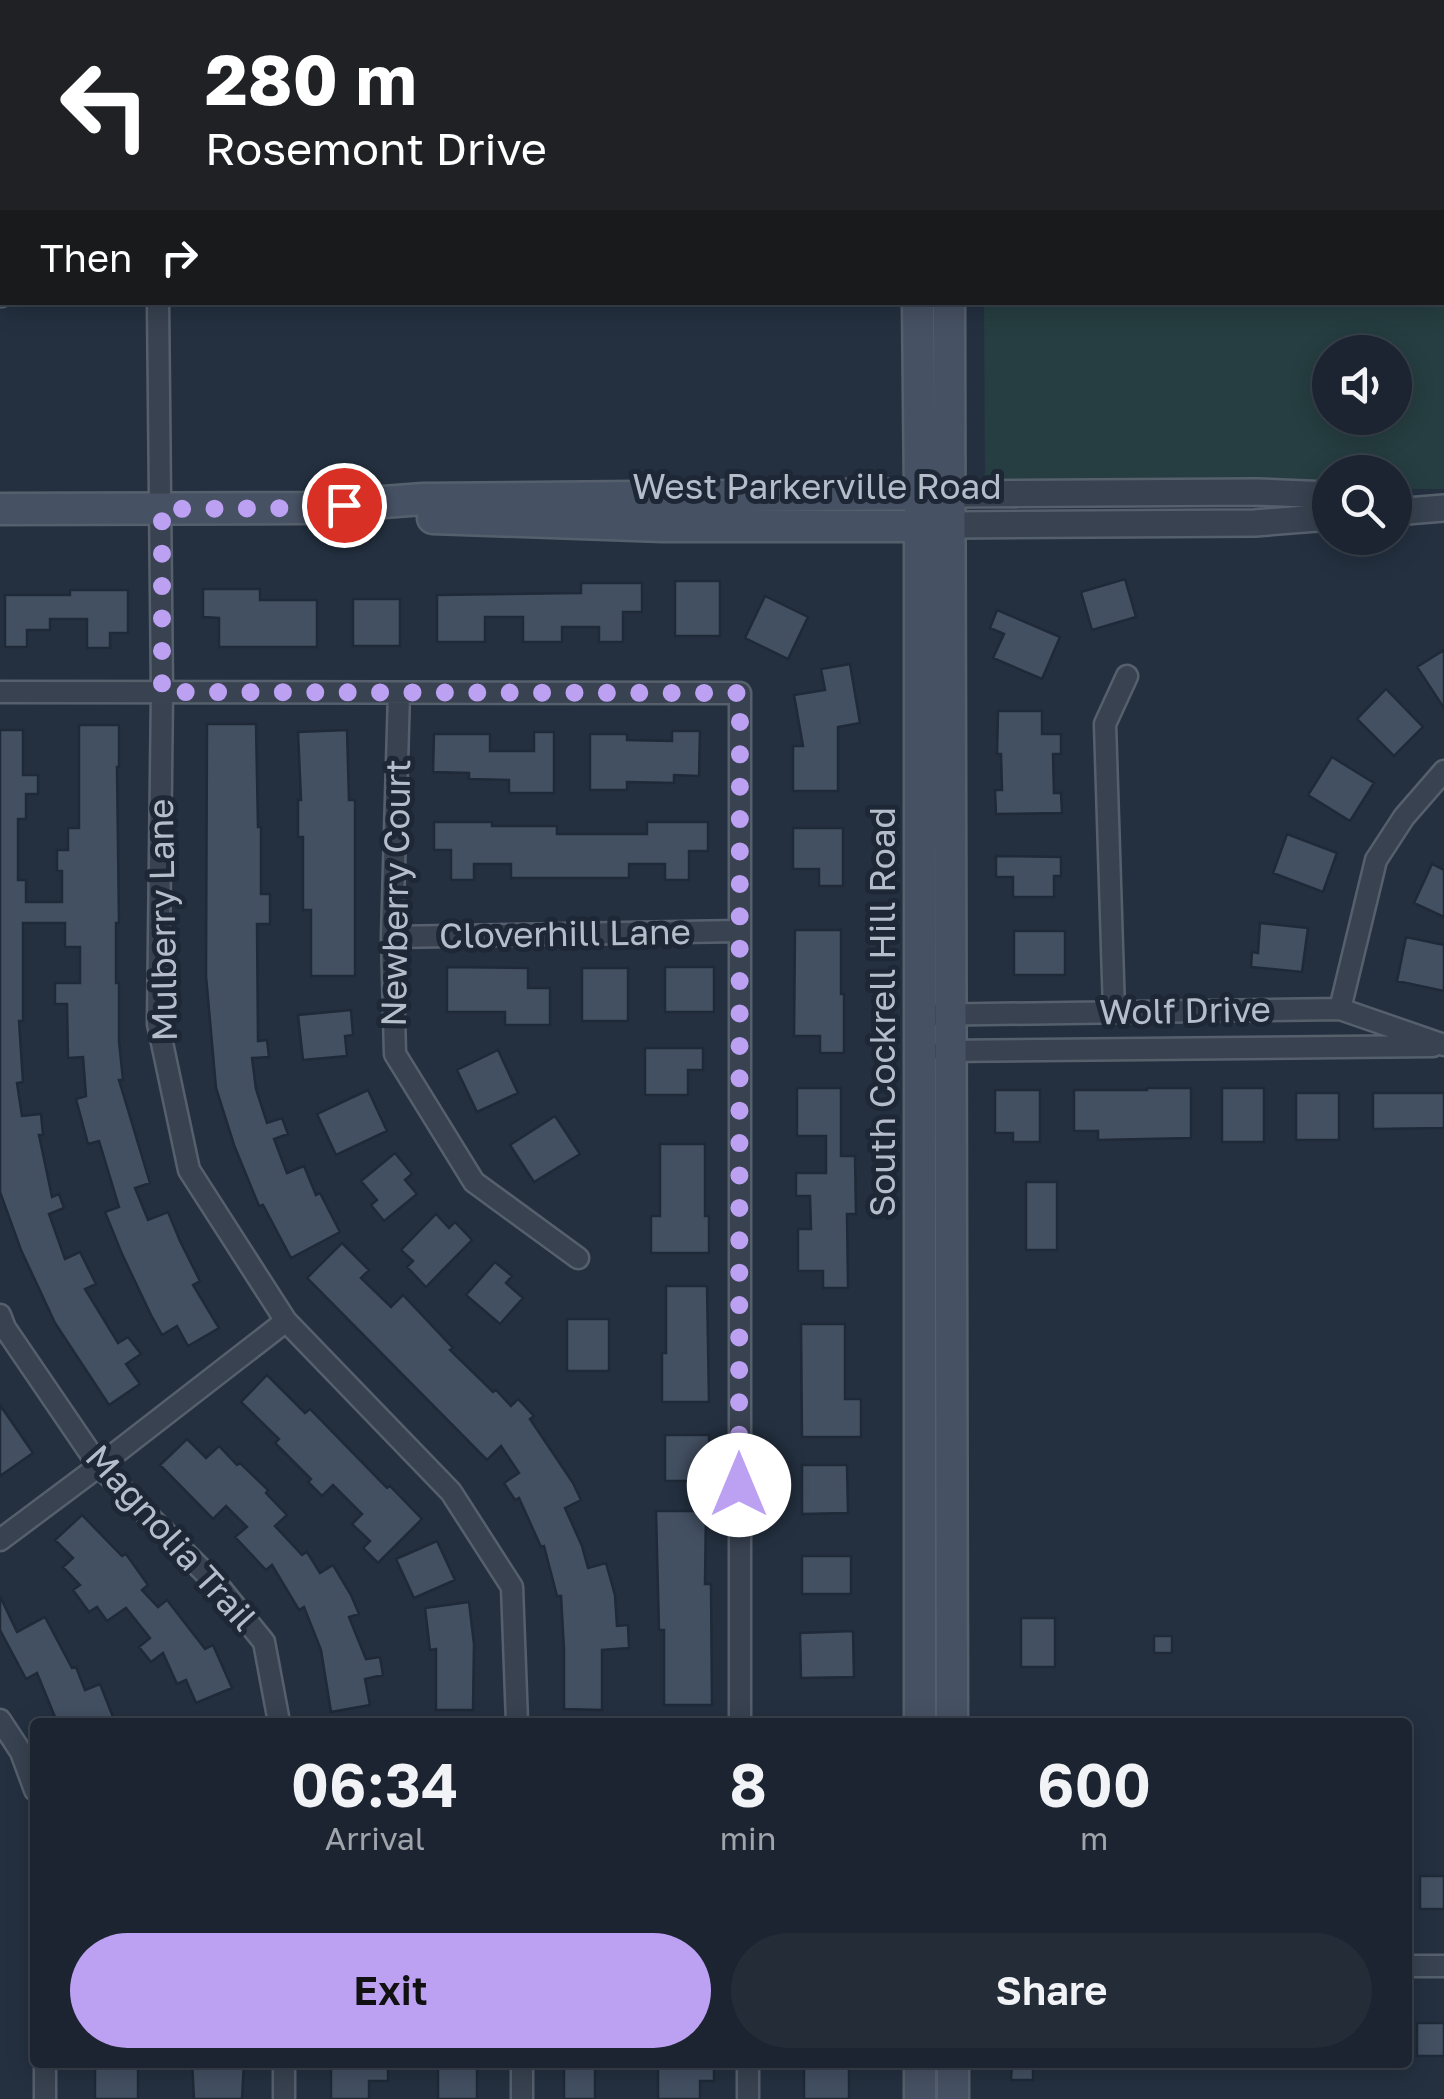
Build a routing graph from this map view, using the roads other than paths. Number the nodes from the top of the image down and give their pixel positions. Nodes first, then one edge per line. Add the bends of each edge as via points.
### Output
1 (158, 305) edge
2 (918, 305) edge
3 (950, 305) edge
4 (935, 494) junction
5 (1312, 494) edge
6 (1412, 498) edge
7 (1444, 499) edge
8 (305, 508) junction
9 (1444, 508) edge
10 (0, 509) edge
11 (162, 509) junction
12 (1412, 511) edge
13 (1312, 518) edge
14 (920, 526) junction
15 (951, 526) junction
16 (1127, 676) dead end
17 (0, 692) edge
18 (162, 692) junction
19 (399, 693) junction
20 (1444, 772) edge
21 (739, 930) junction
22 (392, 937) junction
23 (1340, 1008) junction
24 (1114, 1012) junction
25 (952, 1014) junction
26 (920, 1015) junction
27 (1444, 1046) edge
28 (920, 1052) junction
29 (952, 1052) junction
30 (578, 1258) dead end
31 (0, 1315) edge
32 (286, 1321) junction
33 (99, 1466) junction
34 (920, 1468) junction
35 (952, 1469) junction
36 (0, 1540) edge
37 (278, 1718) edge
38 (517, 1718) edge
39 (740, 1718) edge
40 (920, 1718) edge
41 (952, 1718) edge
42 (0, 1720) edge
43 (30, 1776) edge
44 (1412, 1966) edge
45 (1444, 1966) edge
46 (45, 2068) edge
47 (284, 2068) edge
48 (522, 2068) edge
49 (748, 2068) edge
50 (920, 2068) edge
51 (953, 2068) edge
52 (45, 2099) edge
53 (284, 2099) edge
54 (522, 2099) edge
55 (748, 2099) edge
56 (920, 2099) edge
57 (954, 2099) edge

1 - 11 street, Mulberry Lane
2 - 4 main road, South Cockrell Hill Road
3 - 4 main road, South Cockrell Hill Road
4 - 5 street, West Parkerville Road
4 - 8 main road, West Parkerville Road via 423,500
4 - 14 main road, South Cockrell Hill Road
4 - 15 main road, South Cockrell Hill Road
6 - 7 street
8 - 11 main road, West Parkerville Road
8 - 14 main road, West Parkerville Road via 644,526
9 - 12 street
10 - 11 main road, West Parkerville Road
11 - 18 street, Mulberry Lane
13 - 15 street, West Parkerville Road
14 - 15 main road, West Parkerville Road
14 - 26 main road, South Cockrell Hill Road
15 - 25 main road, South Cockrell Hill Road
16 - 24 street via 1105,724
17 - 18 street
18 - 19 street
18 - 32 street, Mulberry Lane via 158,1024 189,1170
19 - 21 street via 740,693
19 - 22 street, Newberry Court
20 - 23 street via 1376,860
21 - 22 street, Cloverhill Lane
21 - 39 street
22 - 30 street, Newberry Court via 395,1054 474,1182
23 - 24 street, Wolf Drive
23 - 27 street, Wolf Drive
24 - 25 street, Wolf Drive
25 - 26 street, Wolf Drive
25 - 29 main road, South Cockrell Hill Road
26 - 28 main road, South Cockrell Hill Road
27 - 29 street, Wolf Drive
28 - 29 street, Wolf Drive
28 - 34 main road, South Cockrell Hill Road
29 - 35 main road, South Cockrell Hill Road
31 - 33 street, Magnolia Trail
32 - 33 street
32 - 38 street, Mulberry Lane via 452,1492 512,1587
33 - 36 street
33 - 37 street, Magnolia Trail via 264,1642
34 - 35 main road
34 - 40 main road, South Cockrell Hill Road
35 - 41 main road, South Cockrell Hill Road
42 - 43 street
44 - 45 street
46 - 52 street
47 - 53 street
48 - 54 street
49 - 55 street
50 - 56 main road
51 - 57 main road

